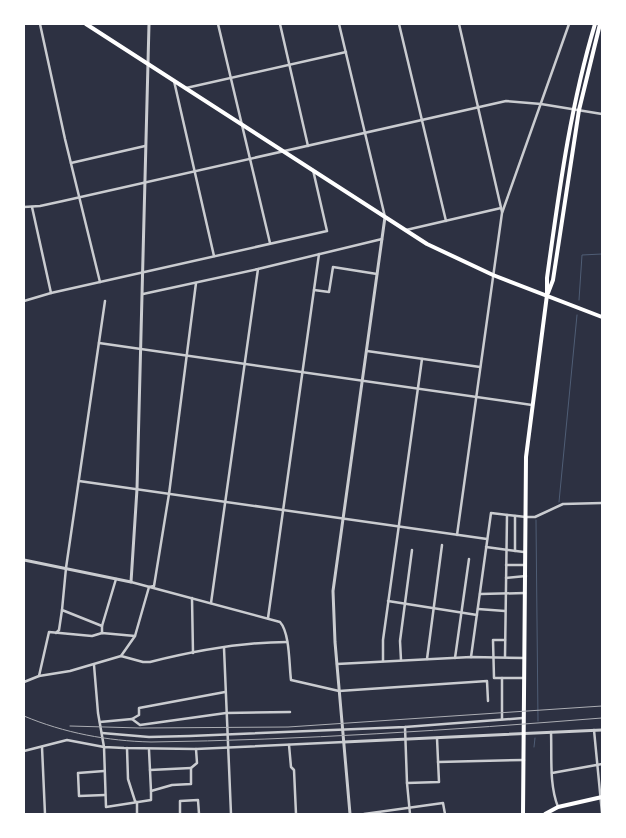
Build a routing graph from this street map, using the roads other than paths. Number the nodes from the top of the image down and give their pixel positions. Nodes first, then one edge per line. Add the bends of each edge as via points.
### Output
1 (40, 24) edge
2 (86, 24) edge
3 (149, 24) edge
4 (218, 24) edge
5 (280, 24) edge
6 (339, 24) edge
7 (399, 24) edge
8 (459, 24) edge
9 (569, 24) edge
10 (595, 24) edge
11 (600, 24) edge
12 (346, 52) junction
13 (148, 64) junction
14 (290, 64) junction
15 (232, 78) junction
16 (174, 81) junction
17 (186, 88) junction
18 (541, 104) junction
19 (479, 107) junction
20 (573, 109) junction
21 (578, 110) junction
22 (602, 114) edge
23 (422, 120) junction
24 (243, 126) junction
25 (365, 133) junction
26 (146, 146) junction
27 (308, 146) junction
28 (284, 152) junction
29 (251, 159) junction
30 (71, 163) junction
31 (313, 170) junction
32 (194, 172) junction
33 (144, 183) junction
34 (79, 198) junction
35 (24, 206) edge
36 (32, 207) junction
37 (501, 208) junction
38 (502, 213) junction
39 (385, 218) junction
40 (446, 221) junction
41 (406, 230) junction
42 (382, 239) junction
43 (270, 243) junction
44 (319, 254) junction
45 (214, 256) junction
46 (258, 269) junction
47 (141, 273) junction
48 (377, 274) junction
49 (493, 275) junction
50 (100, 282) junction
51 (196, 283) junction
52 (314, 290) junction
53 (50, 293) junction
54 (142, 294) junction
55 (547, 295) junction
56 (24, 301) edge
57 (105, 302) dead end
58 (602, 317) edge
59 (99, 342) junction
60 (141, 349) junction
61 (367, 351) junction
62 (188, 355) junction
63 (422, 359) junction
64 (245, 364) junction
65 (480, 367) junction
66 (303, 372) junction
67 (362, 381) junction
68 (418, 388) junction
69 (476, 397) junction
70 (532, 405) junction
71 (79, 481) junction
72 (137, 489) junction
73 (168, 494) junction
74 (226, 502) junction
75 (602, 503) edge
76 (284, 510) junction
77 (507, 515) junction
78 (515, 516) junction
79 (526, 517) junction
80 (343, 519) junction
81 (399, 526) junction
82 (457, 535) junction
83 (487, 539) junction
84 (442, 545) dead end
85 (486, 547) junction
86 (412, 550) dead end
87 (506, 550) junction
88 (515, 551) junction
89 (526, 552) junction
90 (469, 559) dead end
91 (24, 560) edge
92 (506, 565) junction
93 (526, 565) junction
94 (66, 568) junction
95 (526, 576) junction
96 (506, 578) junction
97 (116, 579) junction
98 (131, 582) junction
99 (149, 587) junction
100 (505, 593) junction
101 (525, 593) junction
102 (480, 594) junction
103 (192, 598) junction
104 (388, 601) junction
105 (211, 603) junction
106 (404, 604) junction
107 (433, 608) junction
108 (478, 609) junction
109 (62, 610) junction
110 (505, 611) junction
111 (462, 612) junction
112 (477, 615) junction
113 (268, 618) junction
114 (102, 626) junction
115 (56, 633) junction
116 (102, 633) junction
117 (135, 636) junction
118 (505, 640) junction
119 (287, 642) junction
120 (224, 648) junction
121 (193, 653) junction
122 (122, 656) junction
123 (471, 657) junction
124 (493, 657) junction
125 (505, 657) junction
126 (455, 658) junction
127 (524, 658) junction
128 (427, 659) junction
129 (401, 660) junction
130 (383, 661) junction
131 (337, 664) junction
132 (94, 665) junction
133 (40, 676) junction
134 (502, 678) junction
135 (525, 678) junction
136 (24, 682) edge
137 (339, 691) junction
138 (225, 692) junction
139 (488, 701) dead end
140 (290, 712) dead end
141 (226, 713) junction
142 (525, 718) junction
143 (132, 719) junction
144 (502, 720) junction
145 (100, 722) junction
146 (405, 727) junction
147 (342, 730) junction
148 (594, 730) junction
149 (602, 730) edge
150 (551, 732) junction
151 (102, 733) junction
152 (525, 733) junction
153 (227, 735) junction
154 (437, 738) junction
155 (406, 740) junction
156 (344, 742) junction
157 (289, 745) junction
158 (42, 747) junction
159 (104, 747) junction
160 (228, 747) junction
161 (127, 748) junction
162 (196, 749) junction
163 (149, 750) junction
164 (24, 751) edge
165 (524, 760) junction
166 (438, 762) junction
167 (602, 764) edge
168 (597, 765) junction
169 (191, 768) junction
170 (150, 770) junction
171 (104, 771) junction
172 (552, 773) junction
173 (407, 783) junction
174 (151, 791) junction
175 (105, 795) junction
176 (602, 797) edge
177 (136, 802) junction
178 (558, 807) junction
179 (409, 808) junction
180 (602, 813) edge
181 (45, 814) edge
182 (137, 814) edge
183 (180, 814) edge
184 (199, 814) edge
185 (231, 814) edge
186 (296, 814) edge
187 (350, 814) edge
188 (364, 814) edge
189 (410, 814) edge
190 (445, 814) edge
191 (523, 814) edge
192 (545, 814) edge

1 - 30 street
2 - 13 main road
3 - 13 street
4 - 15 street
5 - 14 street
6 - 12 street
7 - 23 street
8 - 19 street
9 - 18 street
10 - 20 main road
11 - 21 main road
12 - 14 street
12 - 25 street
13 - 16 main road
13 - 26 street
14 - 15 street
14 - 27 street
15 - 17 street
15 - 24 street
16 - 17 main road
16 - 32 street
17 - 24 main road
18 - 19 street via 514,100
18 - 20 street
18 - 38 street
19 - 23 street
19 - 37 street
20 - 21 street
20 - 55 main road via 564,154
21 - 22 street
21 - 55 main road via 553,280
23 - 25 street
23 - 40 street
24 - 28 main road
24 - 29 street
25 - 27 street
25 - 39 street
26 - 30 street
26 - 33 street
27 - 28 street
28 - 29 street
28 - 31 main road
29 - 32 street
29 - 43 street
30 - 34 street
31 - 39 main road
31 - 43 street via 327,230
32 - 33 street
32 - 45 street
33 - 34 street
33 - 47 street
34 - 36 street
34 - 50 street
35 - 36 street
36 - 53 street
37 - 38 street
37 - 40 street
38 - 49 street
39 - 41 main road
39 - 42 street
40 - 41 street
41 - 49 main road via 427,244
42 - 44 street
42 - 48 street
43 - 45 street
44 - 46 street
44 - 52 street
45 - 47 street
46 - 51 street
46 - 64 street
47 - 50 street
47 - 54 street
48 - 52 street via 333,267 329,292
48 - 61 street
49 - 55 main road
49 - 65 street
50 - 53 street
51 - 54 street
51 - 62 street
52 - 66 street
53 - 56 street
54 - 60 street
55 - 58 main road
55 - 70 main road
57 - 59 street
59 - 60 street
59 - 71 street
60 - 62 street
60 - 72 street
61 - 63 street
61 - 67 street
62 - 64 street
62 - 73 street
63 - 65 street
63 - 68 street
64 - 66 street
64 - 74 street
65 - 69 street
66 - 67 street
66 - 76 street
67 - 68 street
67 - 80 street
68 - 69 street
68 - 81 street
69 - 70 street
69 - 82 street
70 - 79 main road via 526,457
71 - 72 street
71 - 94 street
72 - 73 street
72 - 98 street
73 - 74 street
73 - 99 street via 154,586
74 - 76 street
74 - 105 street
75 - 79 street via 563,504 535,517
76 - 80 street
76 - 113 street
77 - 78 street
77 - 83 street via 491,513
77 - 87 street
78 - 79 street
78 - 88 street
79 - 89 main road
80 - 81 street
80 - 131 street via 333,600
81 - 82 street
81 - 104 street
82 - 83 street
83 - 85 street
84 - 107 street
85 - 87 street
85 - 102 street
86 - 106 street
87 - 88 street
87 - 92 street
88 - 89 street
89 - 93 main road
90 - 111 street
91 - 94 street
92 - 93 street
92 - 96 street
93 - 95 main road
94 - 97 street
94 - 109 street
95 - 96 street
95 - 101 main road
96 - 100 street
97 - 98 street
97 - 114 street
98 - 99 street
99 - 103 street
99 - 117 street
100 - 101 street
100 - 102 street
100 - 110 street
101 - 127 main road
102 - 108 street
103 - 105 street
103 - 121 street
104 - 106 street
104 - 130 street
105 - 113 street
106 - 107 street
106 - 129 street
107 - 111 street
107 - 128 street
108 - 110 street
108 - 112 street
109 - 114 street
109 - 115 street
110 - 118 street
111 - 112 street
111 - 126 street
112 - 123 street
113 - 119 street via 284,627
114 - 116 street
115 - 116 street via 92,636
115 - 133 street via 49,632
116 - 117 street
117 - 122 street
118 - 124 street via 493,640
118 - 125 street
119 - 120 street
119 - 137 street via 291,680
120 - 121 street
120 - 138 street
121 - 122 street via 143,662
122 - 132 street
123 - 124 street
123 - 126 street
124 - 125 street
124 - 134 street via 494,678
125 - 127 street
126 - 128 street
127 - 135 main road
128 - 129 street
129 - 130 street
130 - 131 street
131 - 137 street
132 - 133 street
132 - 145 street
133 - 136 street
134 - 135 street
134 - 144 street
135 - 142 main road
137 - 139 street via 487,681
137 - 147 street
138 - 141 street
138 - 143 street via 140,708
140 - 141 street
141 - 143 street via 140,724
141 - 153 street
142 - 144 street
142 - 152 main road
143 - 145 street
144 - 146 street
145 - 151 street
146 - 147 street
146 - 155 street
147 - 153 street
147 - 156 street
148 - 149 street
148 - 150 street
148 - 168 street
150 - 152 street
150 - 172 street
151 - 153 street via 149,737
151 - 159 street
152 - 154 street
152 - 165 main road
153 - 160 street
154 - 155 street
154 - 166 street
155 - 156 street
155 - 173 street
156 - 157 street
156 - 187 street
157 - 160 street
157 - 186 street
158 - 159 street via 67,740
158 - 164 street
158 - 181 street
159 - 161 street
159 - 171 street
160 - 162 street
160 - 185 street
161 - 163 street
161 - 177 street via 128,779
162 - 163 street
162 - 169 street via 197,763
163 - 170 street
165 - 166 street
165 - 191 main road
166 - 173 street via 439,782
167 - 168 street
168 - 172 street
168 - 176 street
169 - 170 street
169 - 174 street via 191,784
170 - 174 street
171 - 175 street
171 - 175 street via 78,773 79,796
172 - 178 street
173 - 179 street
174 - 177 street via 151,800
175 - 177 street via 106,807
176 - 178 main road
176 - 180 street
177 - 182 street
178 - 192 main road
179 - 188 street
179 - 189 street
179 - 190 street via 443,802
183 - 184 street via 180,801 198,800

